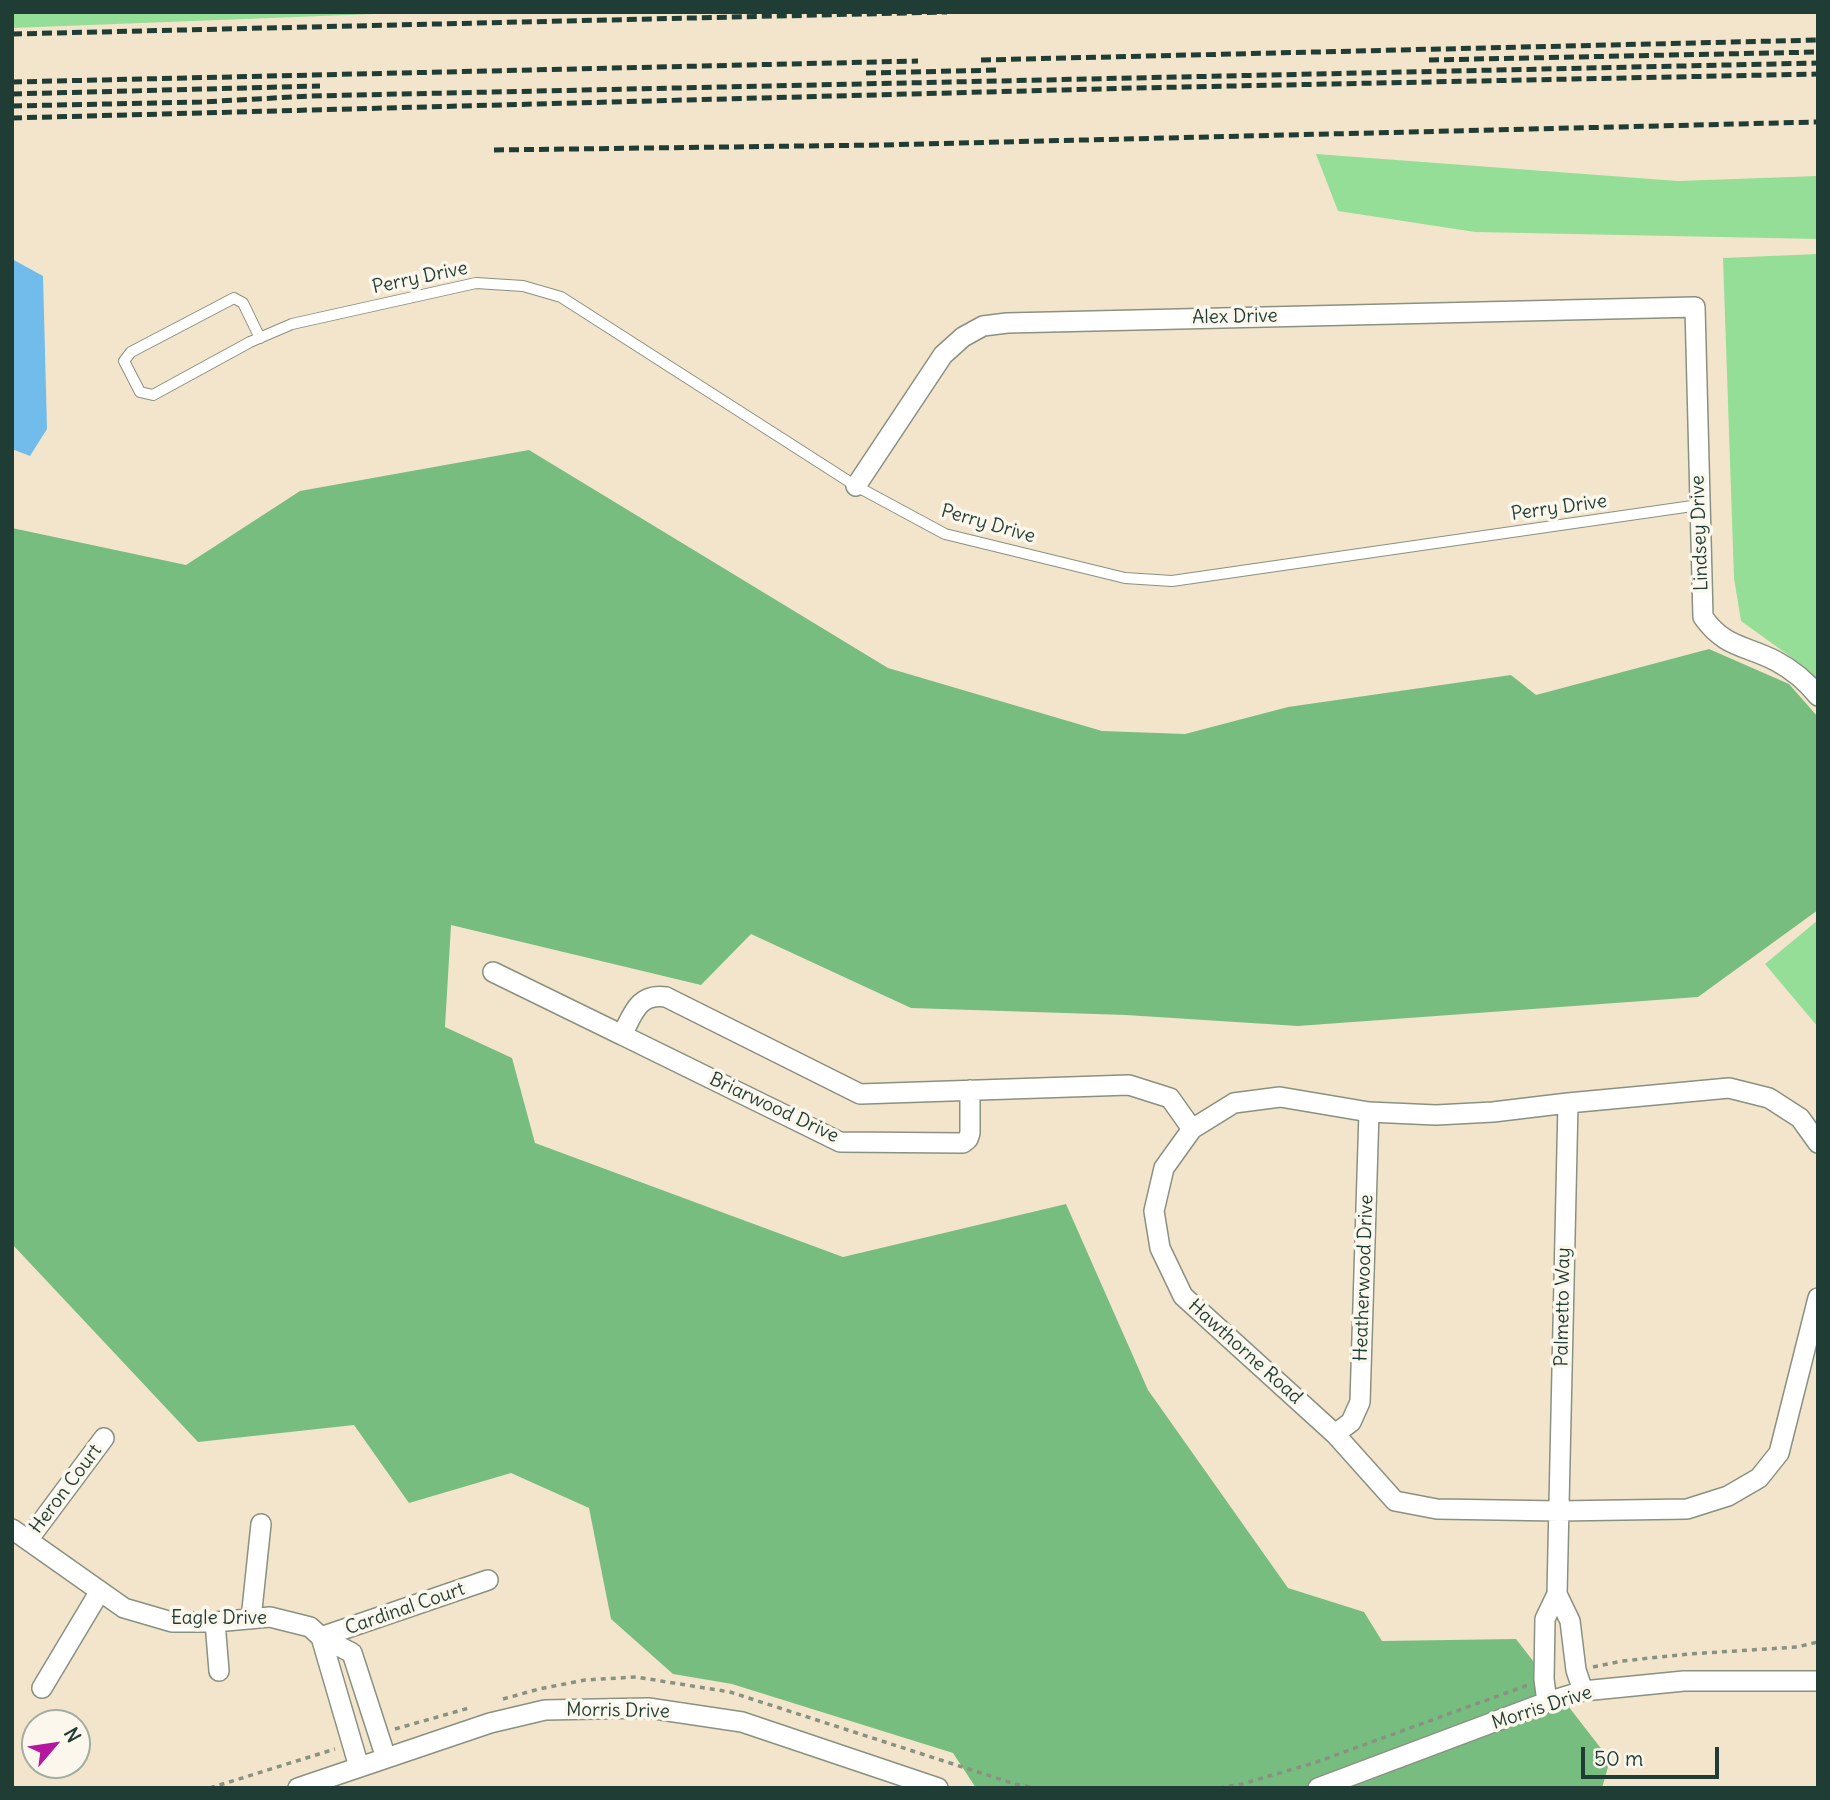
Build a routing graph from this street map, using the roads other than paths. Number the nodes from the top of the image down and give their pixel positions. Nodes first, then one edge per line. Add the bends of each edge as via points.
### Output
1 (1695, 307) joint
2 (255, 340) junction
3 (856, 486) junction
4 (1699, 505) junction
5 (1818, 696) edge
6 (493, 972) dead end
7 (622, 1035) junction
8 (970, 1090) junction
9 (1568, 1102) junction
10 (1369, 1112) junction
11 (1192, 1129) junction
12 (1818, 1143) edge
13 (1818, 1298) edge
14 (1335, 1434) junction
15 (104, 1438) dead end
16 (1559, 1511) junction
17 (261, 1524) dead end
18 (20, 1534) edge
19 (488, 1580) dead end
20 (100, 1591) junction
21 (1557, 1594) junction
22 (251, 1619) junction
23 (215, 1622) junction
24 (321, 1637) junction
25 (219, 1671) dead end
26 (1818, 1681) edge
27 (42, 1688) dead end
28 (1583, 1691) junction
29 (1547, 1702) junction
30 (386, 1758) junction
31 (359, 1767) junction
32 (298, 1788) edge
33 (938, 1788) edge
34 (1318, 1788) edge

1 - 3 street, Alex Drive via 983,326 943,355
1 - 4 street, Lindsey Drive
2 - 2 lane, Perry Drive via 153,396 140,392 124,361 131,352 234,298 243,303
2 - 3 lane, Perry Drive via 292,324 476,283 523,286 561,297
3 - 4 lane, Perry Drive via 945,534 1125,578 1172,580
4 - 5 street, Lindsey Drive via 1703,617 1715,633 1777,662
6 - 7 street, Briarwood Drive
7 - 8 street via 637,1007 654,995 860,1094
7 - 8 street, Briarwood Drive via 840,1142 963,1143 970,1133
8 - 11 street via 1129,1085 1170,1098
9 - 10 street, Hawthorne Road via 1436,1115
9 - 12 street, Hawthorne Road via 1729,1088 1769,1098 1800,1118
9 - 16 street, Palmetto Way
10 - 11 street, Hawthorne Road via 1280,1097 1234,1103
10 - 14 street, Heatherwood Drive via 1360,1402 1351,1422
11 - 14 street, Hawthorne Road via 1164,1168 1154,1211 1160,1248 1183,1296
13 - 16 street, Hawthorne Road via 1779,1453 1759,1478 1728,1496 1687,1509
14 - 16 street, Hawthorne Road via 1395,1501 1437,1510
15 - 18 street, Heron Court
16 - 21 street
17 - 22 street
18 - 20 street, Eagle Drive
19 - 24 street, Cardinal Court
20 - 23 street, Eagle Drive via 124,1608 172,1622
20 - 27 street
21 - 28 street via 1570,1621
21 - 29 street via 1545,1619
22 - 23 street, Eagle Drive
22 - 24 street, Eagle Drive via 270,1617 310,1627
23 - 25 street
24 - 30 street, Eagle Drive via 352,1653
24 - 31 street
26 - 28 street, Morris Drive via 1684,1681
28 - 29 street, Morris Drive
29 - 34 street, Morris Drive
30 - 31 street, Morris Drive
30 - 33 street, Morris Drive via 545,1710 648,1708 742,1722
31 - 32 street, Morris Drive

